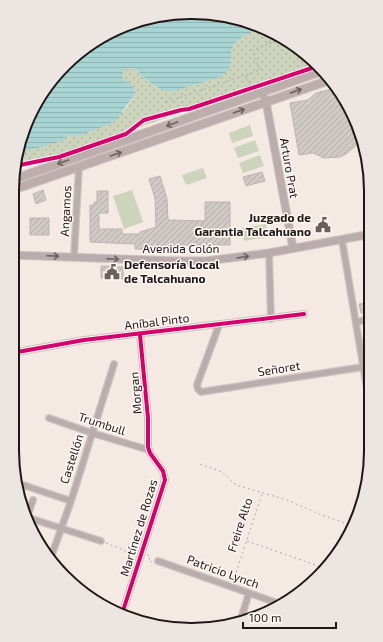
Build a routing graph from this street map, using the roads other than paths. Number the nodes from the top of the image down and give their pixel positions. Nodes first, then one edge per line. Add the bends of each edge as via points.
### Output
1 (316, 73) edge
2 (324, 82) edge
3 (260, 89) junction
4 (266, 102) junction
5 (79, 166) junction
6 (19, 177) edge
7 (19, 187) edge
8 (364, 235) edge
9 (342, 240) junction
10 (293, 248) junction
11 (269, 253) junction
12 (19, 255) edge
13 (74, 257) junction
14 (304, 314) dead end
15 (271, 319) junction
16 (364, 320) edge
17 (356, 322) junction
18 (219, 325) junction
19 (140, 335) junction
20 (19, 352) edge
21 (114, 364) dead end
22 (363, 367) junction
23 (364, 373) edge
24 (49, 418) dead end
25 (92, 433) junction
26 (149, 450) junction
27 (22, 485) edge
28 (33, 500) dead end
29 (70, 501) junction
30 (29, 509) edge
31 (33, 519) edge
32 (61, 528) junction
33 (101, 541) road end
34 (53, 553) edge
35 (156, 560) road end
36 (249, 593) junction
37 (274, 602) edge
38 (124, 609) edge
39 (242, 615) edge

1 - 3 main road
4 -> 2 main road
3 - 4 street, Arturo Prat
3 -> 6 main road
5 -> 4 main road
4 - 10 street, Arturo Prat
5 - 7 main road
5 - 13 street, Angamos
8 - 9 main road, Avenida Colón
9 - 10 main road, Avenida Colón
9 - 17 street
10 - 11 main road, Avenida Colón
13 -> 11 main road, Avenida Colón via 191,262
11 - 15 street
12 -> 13 main road, Avenida Colón
14 - 15 street, Aníbal Pinto
15 - 18 street, Aníbal Pinto
16 - 17 street
17 - 22 street
18 - 19 street, Aníbal Pinto
18 - 22 street, Señoret via 197,385 199,391
19 - 20 street, Aníbal Pinto via 84,340
19 - 26 street, Morgan
21 - 25 street, Castellón
22 - 23 street
24 - 25 street, Trumbull
25 - 26 street, Trumbull
25 - 29 street, Castellón
26 - 38 street, Martínez de Rozas via 163,471 165,480
27 - 29 street
28 - 30 street
29 - 32 street, Castellón
31 - 32 street
32 - 33 street
32 - 34 street, Castellón
35 - 36 street, Patricio Lynch
36 - 37 street, Patricio Lynch
36 - 39 street

